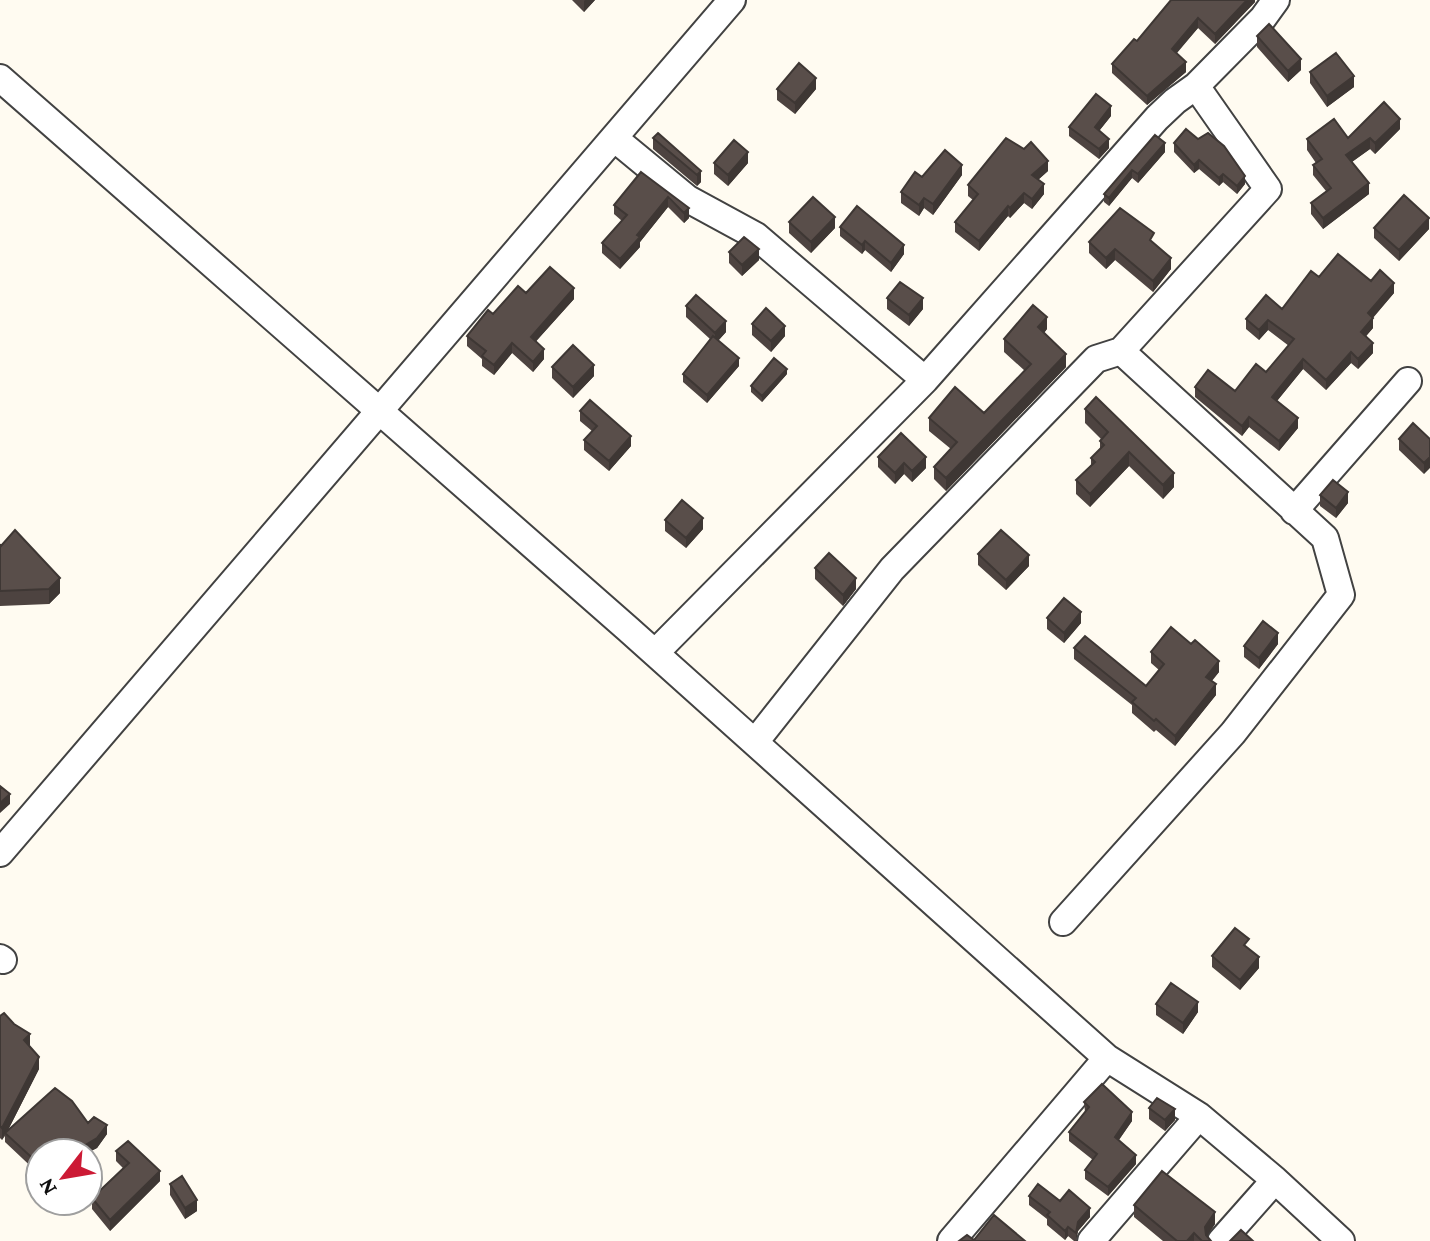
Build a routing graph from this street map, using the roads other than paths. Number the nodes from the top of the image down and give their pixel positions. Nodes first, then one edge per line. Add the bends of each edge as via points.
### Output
1 (732, 0) edge
2 (1276, 0) edge
3 (0, 78) edge
4 (1196, 86) junction
5 (614, 138) junction
6 (1121, 351) junction
7 (925, 380) junction
8 (1408, 381) dead end
9 (380, 410) junction
10 (1294, 511) junction
11 (655, 653) junction
12 (755, 742) junction
13 (0, 853) edge
14 (1063, 922) dead end
15 (1107, 1058) junction
16 (1199, 1116) junction
17 (1275, 1180) junction
18 (951, 1241) edge
19 (1091, 1241) edge
20 (1221, 1241) edge
21 (1341, 1241) edge

1 - 5 street
2 - 4 street
3 - 9 street
4 - 6 street via 1268,189
4 - 7 street via 1157,118
5 - 7 street via 688,199 756,236
5 - 9 street
6 - 10 street
6 - 12 street via 1096,359 892,569
7 - 11 street
8 - 10 street
9 - 11 street
9 - 13 street
10 - 14 street via 1325,538 1341,595 1233,733
11 - 12 street
12 - 15 street
15 - 16 street
15 - 18 street
16 - 17 street
16 - 19 street
17 - 20 street
17 - 21 street

